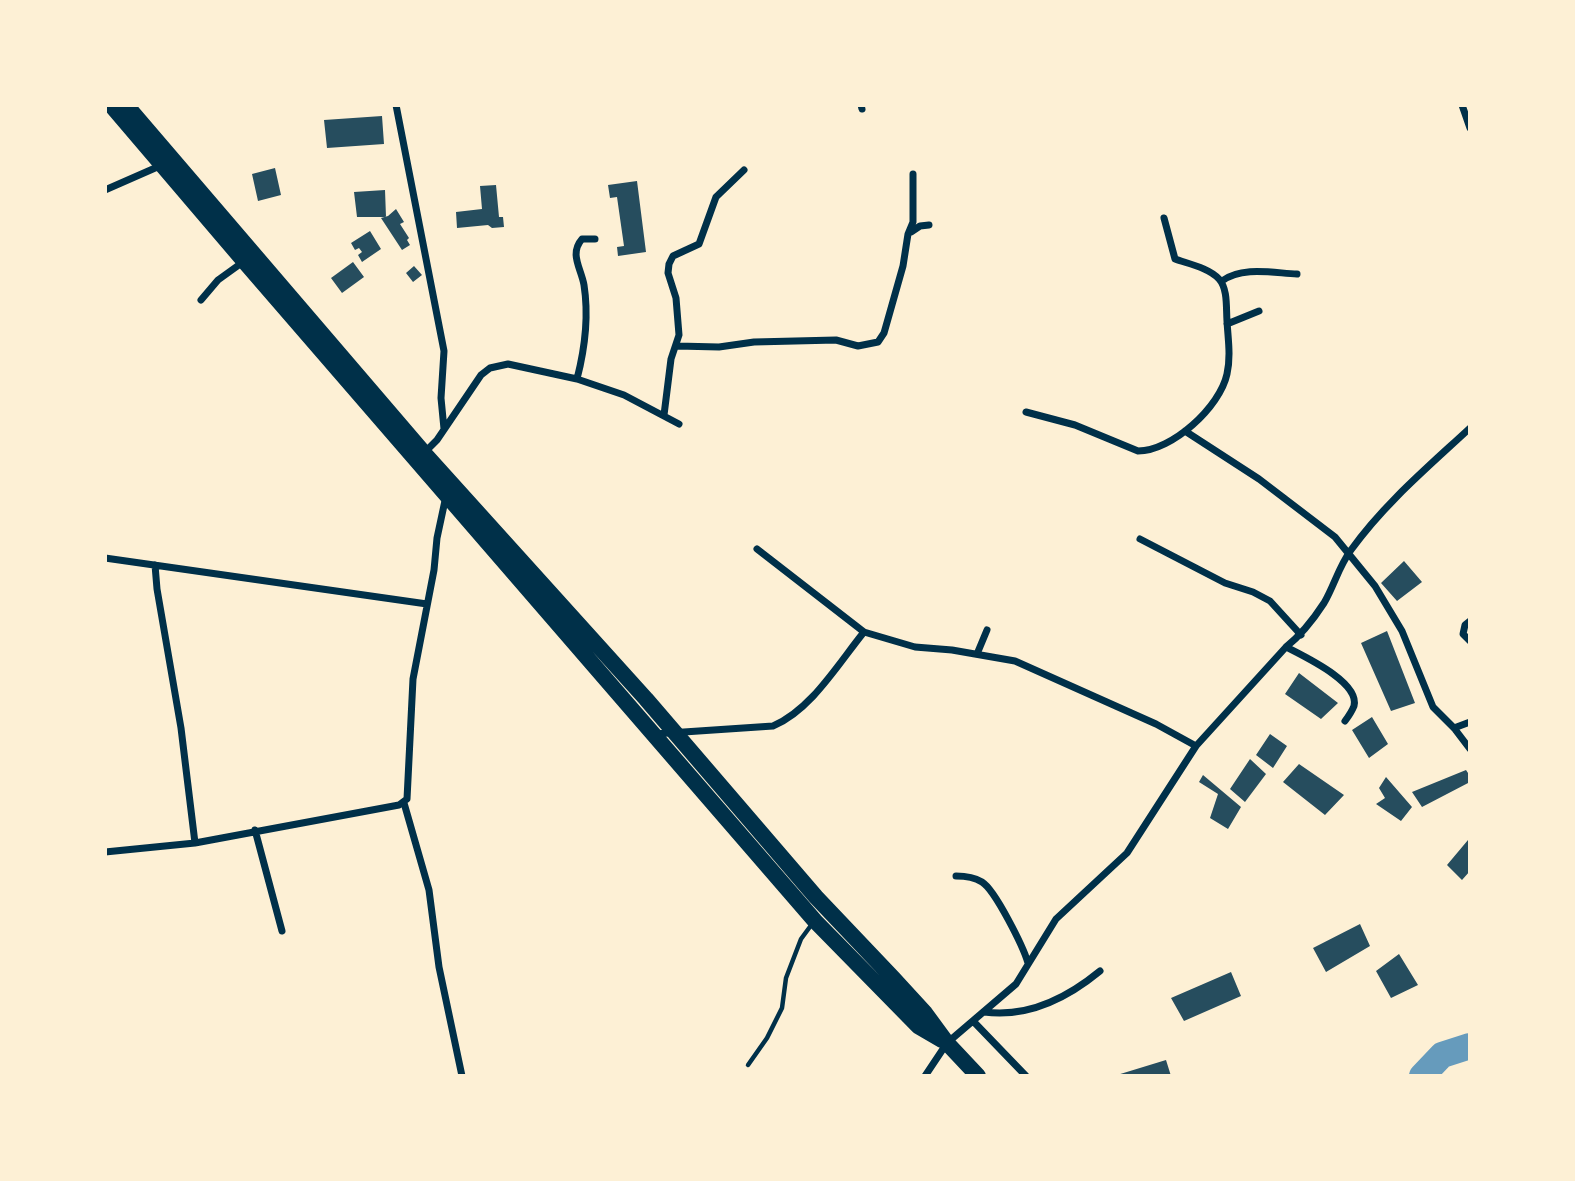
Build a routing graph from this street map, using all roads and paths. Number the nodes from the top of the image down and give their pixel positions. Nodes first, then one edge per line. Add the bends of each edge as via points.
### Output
1 (111, 105) edge
2 (126, 105) edge
3 (396, 105) edge
4 (1462, 105) edge
5 (1470, 128) edge
6 (163, 165) junction
7 (744, 170) dead end
8 (913, 174) dead end
9 (105, 190) edge
10 (1164, 218) dead end
11 (929, 225) dead end
12 (908, 234) junction
13 (595, 239) dead end
14 (244, 261) junction
15 (1297, 274) dead end
16 (1222, 281) junction
17 (201, 300) dead end
18 (1259, 311) dead end
19 (1227, 324) junction
20 (677, 346) junction
21 (577, 379) junction
22 (1027, 412) dead end
23 (664, 415) junction
24 (679, 424) dead end
25 (1470, 428) edge
26 (444, 429) junction
27 (1185, 431) junction
28 (420, 457) junction
29 (446, 495) junction
30 (1140, 539) dead end
31 (757, 550) dead end
32 (1349, 552) junction
33 (105, 558) edge
34 (155, 565) junction
35 (427, 604) junction
36 (1470, 621) edge
37 (987, 630) dead end
38 (864, 632) junction
39 (1301, 635) junction
40 (1470, 641) edge
41 (1286, 647) junction
42 (976, 654) junction
43 (1345, 721) dead end
44 (1470, 722) edge
45 (1454, 728) junction
46 (673, 732) junction
47 (652, 734) junction
48 (1196, 746) junction
49 (1470, 749) edge
50 (404, 803) junction
51 (255, 830) junction
52 (195, 843) junction
53 (105, 852) edge
54 (956, 876) dead end
55 (814, 921) junction
56 (282, 931) dead end
57 (1028, 962) junction
58 (1100, 971) dead end
59 (984, 1012) junction
60 (973, 1021) junction
61 (947, 1043) junction
62 (748, 1065) dead end
63 (462, 1076) edge
64 (925, 1076) edge
65 (978, 1076) edge
66 (1026, 1076) edge

1 - 6 highway
2 - 28 highway
3 - 26 street via 444,351
4 - 5 street
6 - 9 street
6 - 14 highway
7 - 20 street via 716,198 699,244 670,260
8 - 12 street via 913,222
10 - 16 street via 1175,259
11 - 12 street
12 - 20 street via 903,266 878,342 858,346 836,340
13 - 21 street via 582,239 575,255 584,287 587,327
14 - 17 street
14 - 28 highway
15 - 16 street via 1251,272
16 - 19 street
18 - 19 street
19 - 27 street via 1230,354 1223,388
20 - 23 street
21 - 23 street
21 - 26 street via 508,364 490,368
22 - 27 street via 1075,425 1138,452
23 - 24 street
25 - 32 street via 1399,494
26 - 28 street
27 - 32 street via 1259,479
28 - 29 highway
28 - 46 highway
29 - 35 street
29 - 47 highway
30 - 39 street via 1270,601
31 - 38 street
32 - 39 street via 1324,603
32 - 45 street via 1402,631 1433,707
33 - 34 street
34 - 35 street
34 - 52 street
35 - 50 street via 413,679 409,788
36 - 40 street via 1463,634
37 - 42 street
38 - 42 street via 915,647
38 - 46 street via 786,721 773,726
39 - 41 street
41 - 43 street via 1328,670 1352,692 1354,705
41 - 48 street
42 - 48 street via 1015,661
44 - 45 street
45 - 49 street
46 - 47 street
46 - 61 highway
47 - 55 highway
48 - 57 street via 1127,853 1056,919
50 - 51 street
50 - 63 street via 429,890 439,967
51 - 52 street
51 - 56 street
52 - 53 street
54 - 57 street via 984,883
55 - 61 highway via 918,1026
55 - 62 lane via 801,939 786,978 782,1008
57 - 59 street via 1016,984
58 - 59 street via 1078,989 1045,1005 1010,1014
59 - 60 street
60 - 61 street
60 - 66 street
61 - 64 street
61 - 65 highway

